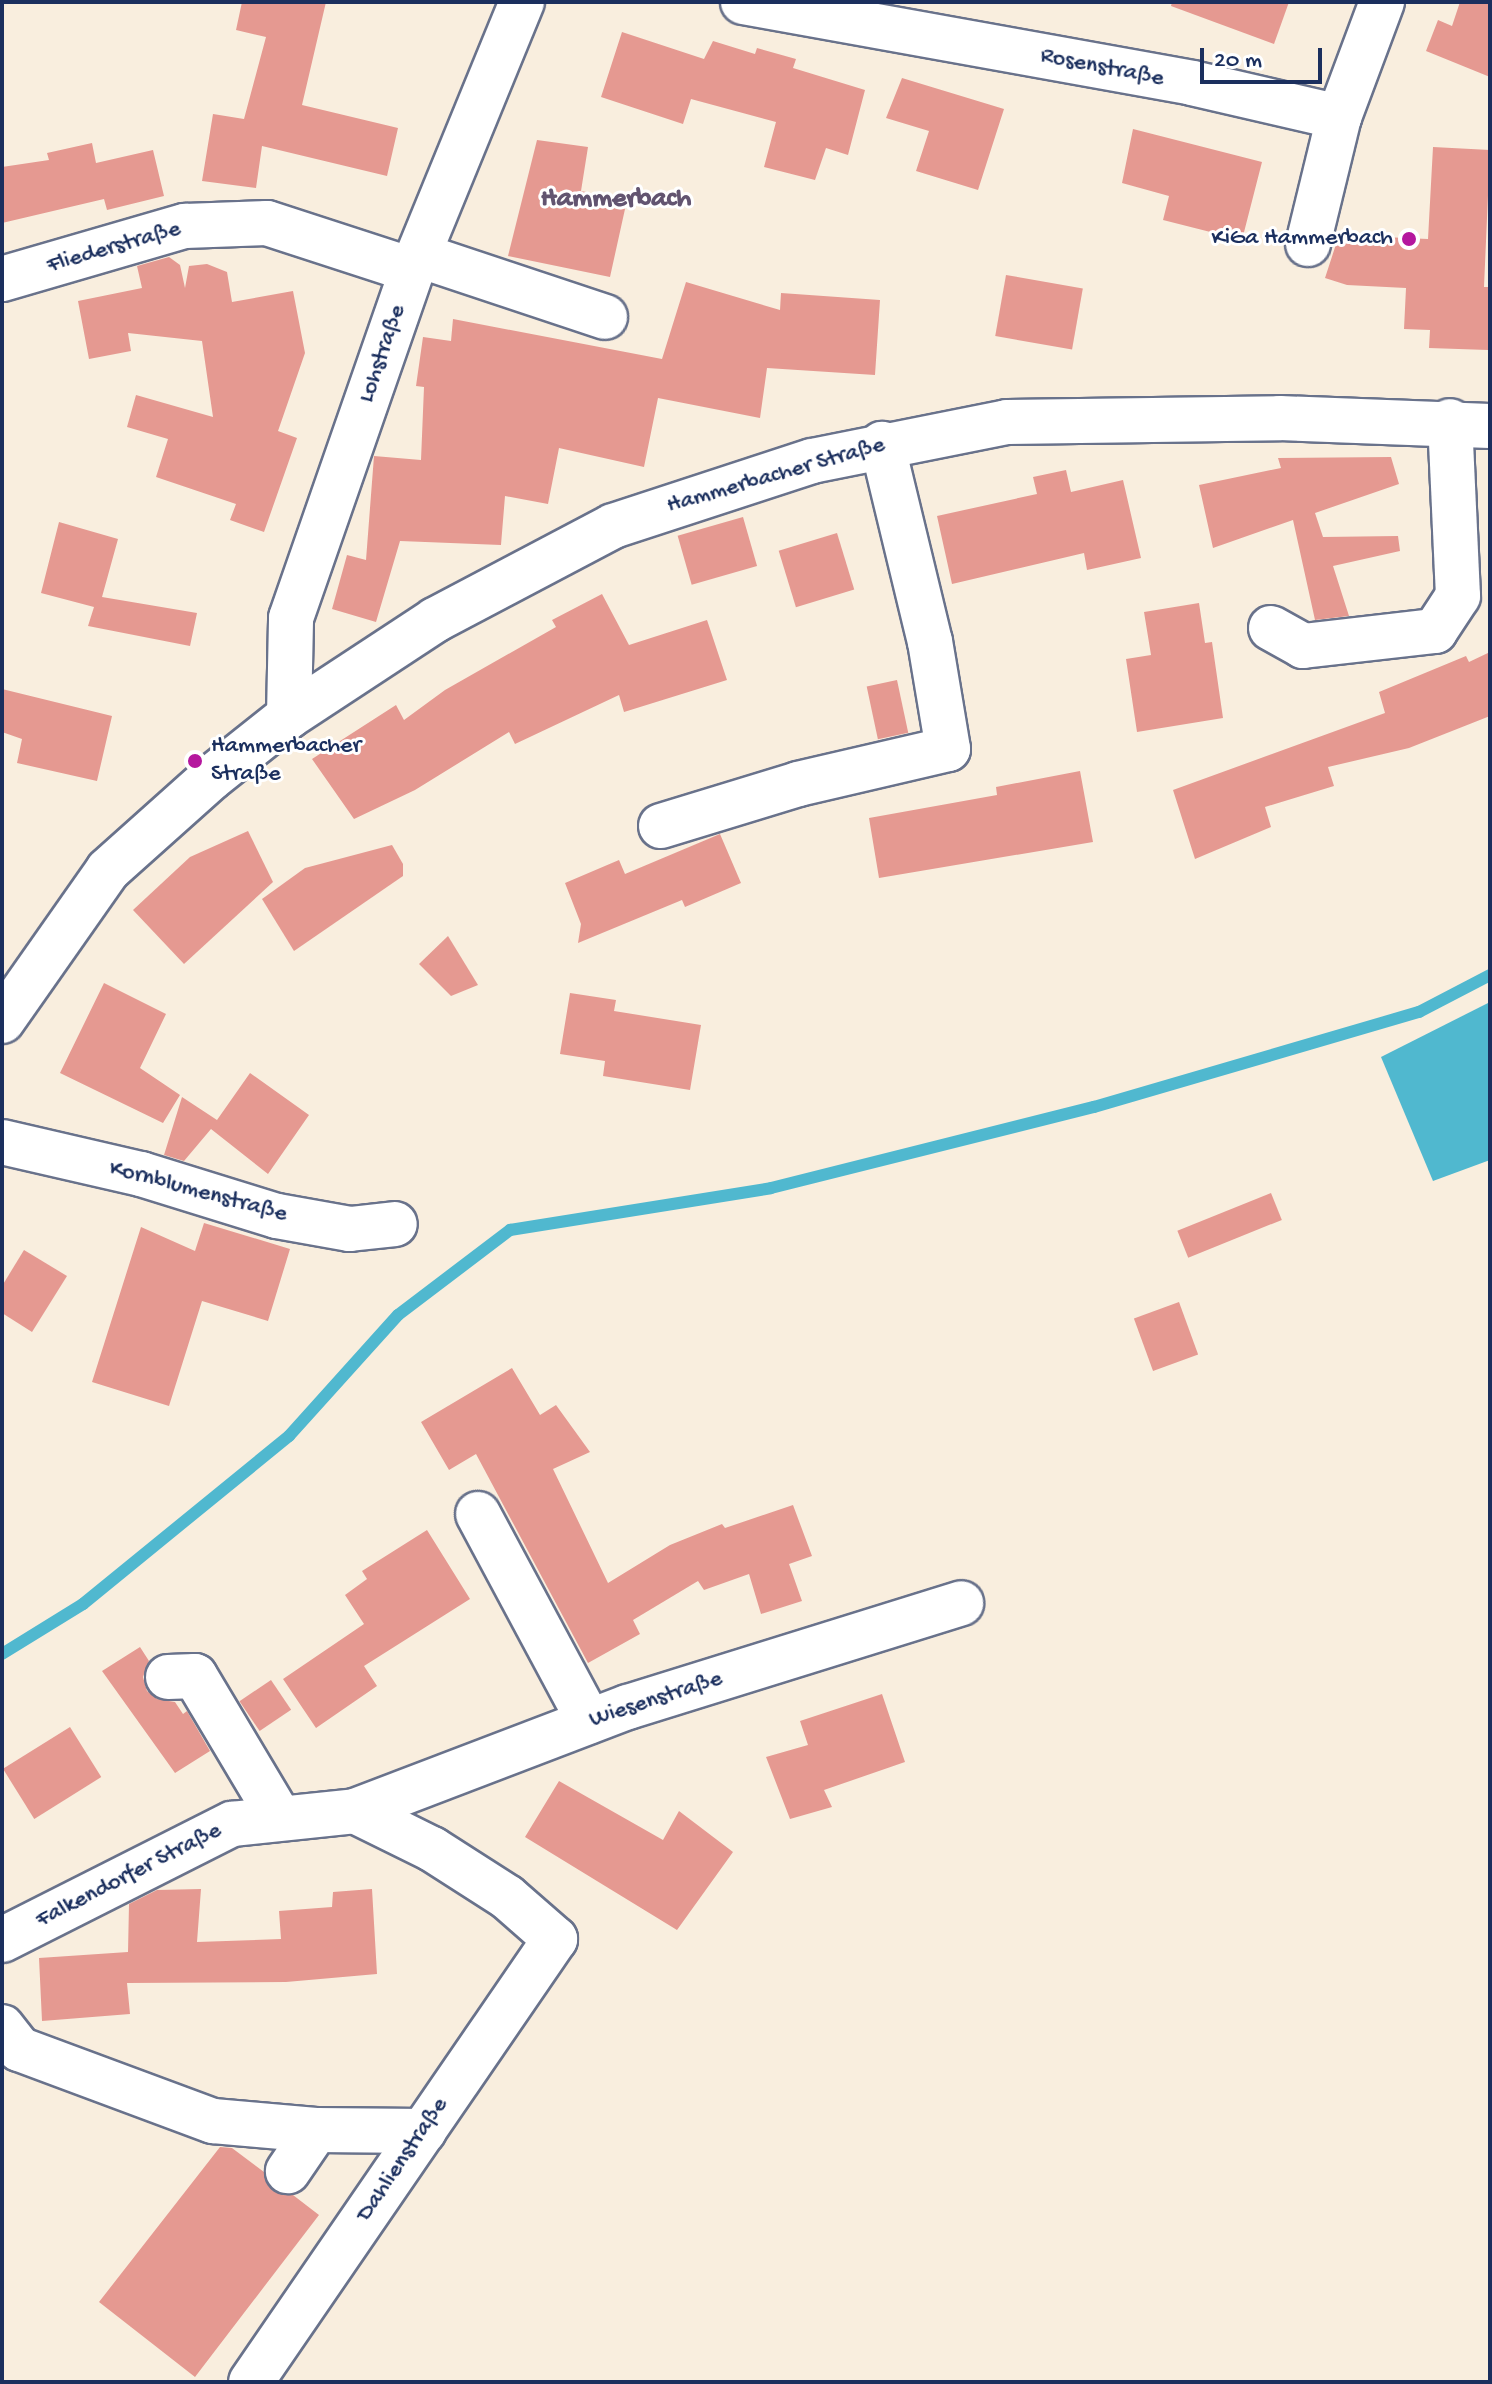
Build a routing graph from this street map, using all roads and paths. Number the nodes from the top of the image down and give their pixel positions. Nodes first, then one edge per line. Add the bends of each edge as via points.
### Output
1 (522, 2) edge
2 (743, 2) edge
3 (1382, 2) edge
4 (1339, 117) junction
5 (1308, 244) dead end
6 (416, 263) junction
7 (2, 279) edge
8 (605, 317) dead end
9 (1470, 424) edge
10 (882, 444) junction
11 (1271, 628) dead end
12 (289, 716) junction
13 (661, 826) dead end
14 (2, 1021) edge
15 (2, 1142) edge
16 (395, 1224) dead end
17 (478, 1514) dead end
18 (961, 1603) dead end
19 (168, 1677) dead end
20 (589, 1721) junction
21 (355, 1811) junction
22 (279, 1817) junction
23 (2, 1940) edge
24 (2, 2027) edge
25 (316, 2130) junction
26 (424, 2131) junction
27 (288, 2171) dead end
28 (251, 2382) edge

1 - 6 street, Lohstraße
2 - 4 street, Rosenstraße via 1192,83
3 - 4 street
4 - 5 street
6 - 7 street, Fliederstraße via 267,223 185,226
6 - 8 street, Fliederstraße
6 - 12 street, Lohstraße via 291,618
9 - 10 street, Hammerbacher Straße via 1051,418
9 - 11 street, Hammerbacher Straße via 1458,596 1435,631 1303,646
10 - 12 street, Hammerbacher Straße via 812,461 613,526 435,620
10 - 13 street via 930,642 948,749 798,784
12 - 14 street, Hammerbacher Straße via 108,870
15 - 16 street, Kornblumenstraße via 141,1174 277,1216 350,1229
17 - 20 street
18 - 20 street, Wiesenstraße
19 - 22 street via 195,1676
20 - 21 street, Wiesenstraße
21 - 22 street, Falkendorfer Straße
21 - 26 street, Dahlienstraße via 432,1849 507,1897 555,1939
22 - 23 street, Falkendorfer Straße via 232,1824
24 - 25 street via 19,2049 213,2121
25 - 26 street
25 - 27 street
26 - 28 street, Dahlienstraße

